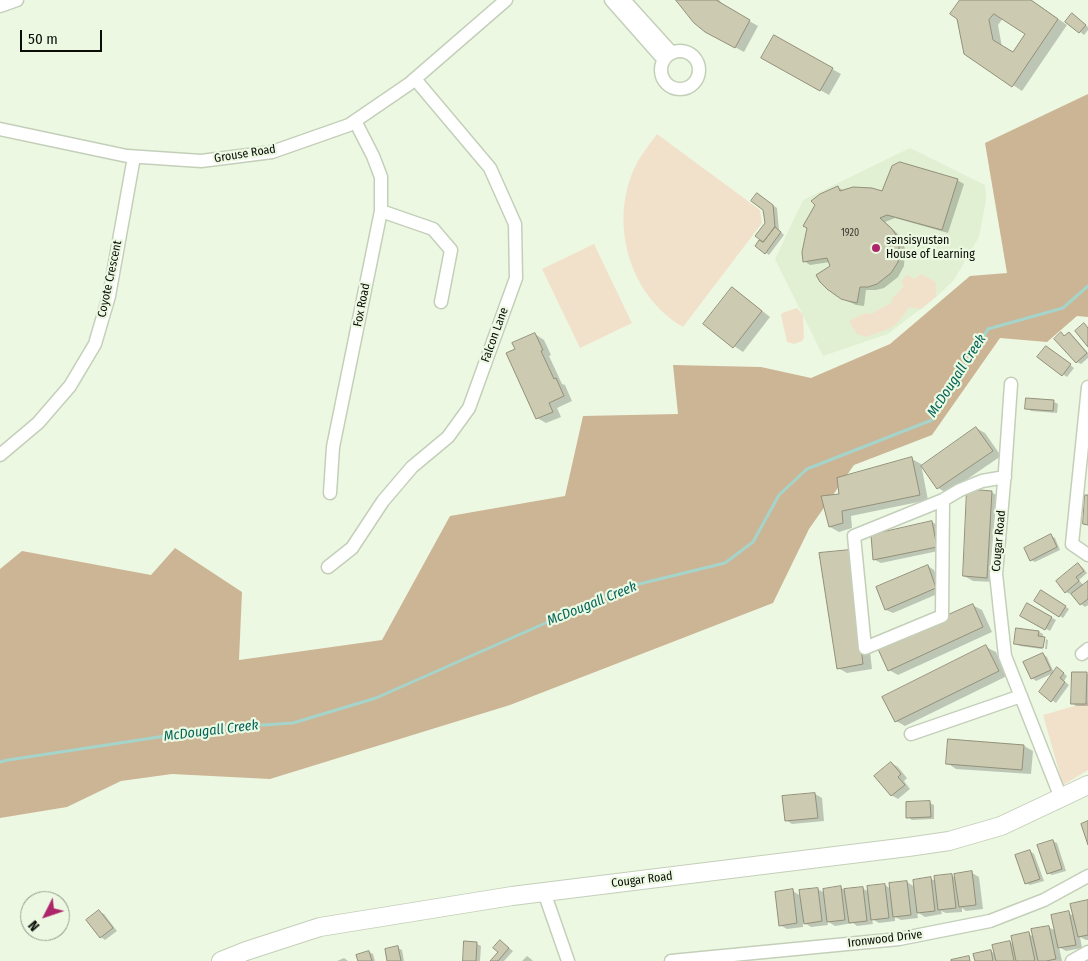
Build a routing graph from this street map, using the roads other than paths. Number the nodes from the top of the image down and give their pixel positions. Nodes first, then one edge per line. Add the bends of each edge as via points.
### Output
1 (17, 0) edge
2 (506, 0) edge
3 (611, 0) edge
4 (624, 0) edge
5 (0, 6) edge
6 (415, 79) junction
7 (355, 121) junction
8 (0, 129) edge
9 (134, 157) junction
10 (381, 211) junction
11 (441, 302) dead end
12 (1012, 384) dead end
13 (1088, 387) edge
14 (0, 455) edge
15 (1005, 477) junction
16 (330, 494) dead end
17 (943, 500) junction
18 (1088, 555) edge
19 (328, 567) dead end
20 (1021, 696) junction
21 (911, 734) dead end
22 (1088, 785) edge
23 (1061, 798) junction
24 (1088, 876) edge
25 (544, 892) junction
26 (1088, 952) edge
27 (221, 961) edge
28 (568, 961) edge
29 (672, 961) edge
30 (1072, 961) edge

1 - 5 street
2 - 6 street, Grouse Road
3 - 4 street via 668,57
6 - 7 street, Grouse Road
6 - 19 street, Falcon Lane via 490,168 515,224 516,278 469,408 448,437 412,468 383,501 352,548
7 - 9 street, Grouse Road via 349,126 272,152 201,161
7 - 10 street, Fox Road via 380,177
8 - 9 street, Grouse Road
9 - 14 street, Coyote Crescent via 109,296 95,344 70,386 38,423
10 - 11 street via 433,230 450,250
10 - 16 street, Fox Road via 334,447
12 - 15 street, Cougar Road
13 - 18 street via 1072,544
15 - 17 street via 982,481
15 - 20 street, Cougar Road via 996,574 1005,656
17 - 17 street via 854,536 865,648 942,616
20 - 21 street
20 - 23 street, Cougar Road
22 - 23 street, Cougar Road
23 - 25 street, Cougar Road via 1001,826 949,841
24 - 29 street, Ironwood Drive via 1044,900 981,923 899,939
25 - 27 street, Cougar Road via 320,927
25 - 28 street
26 - 30 street

